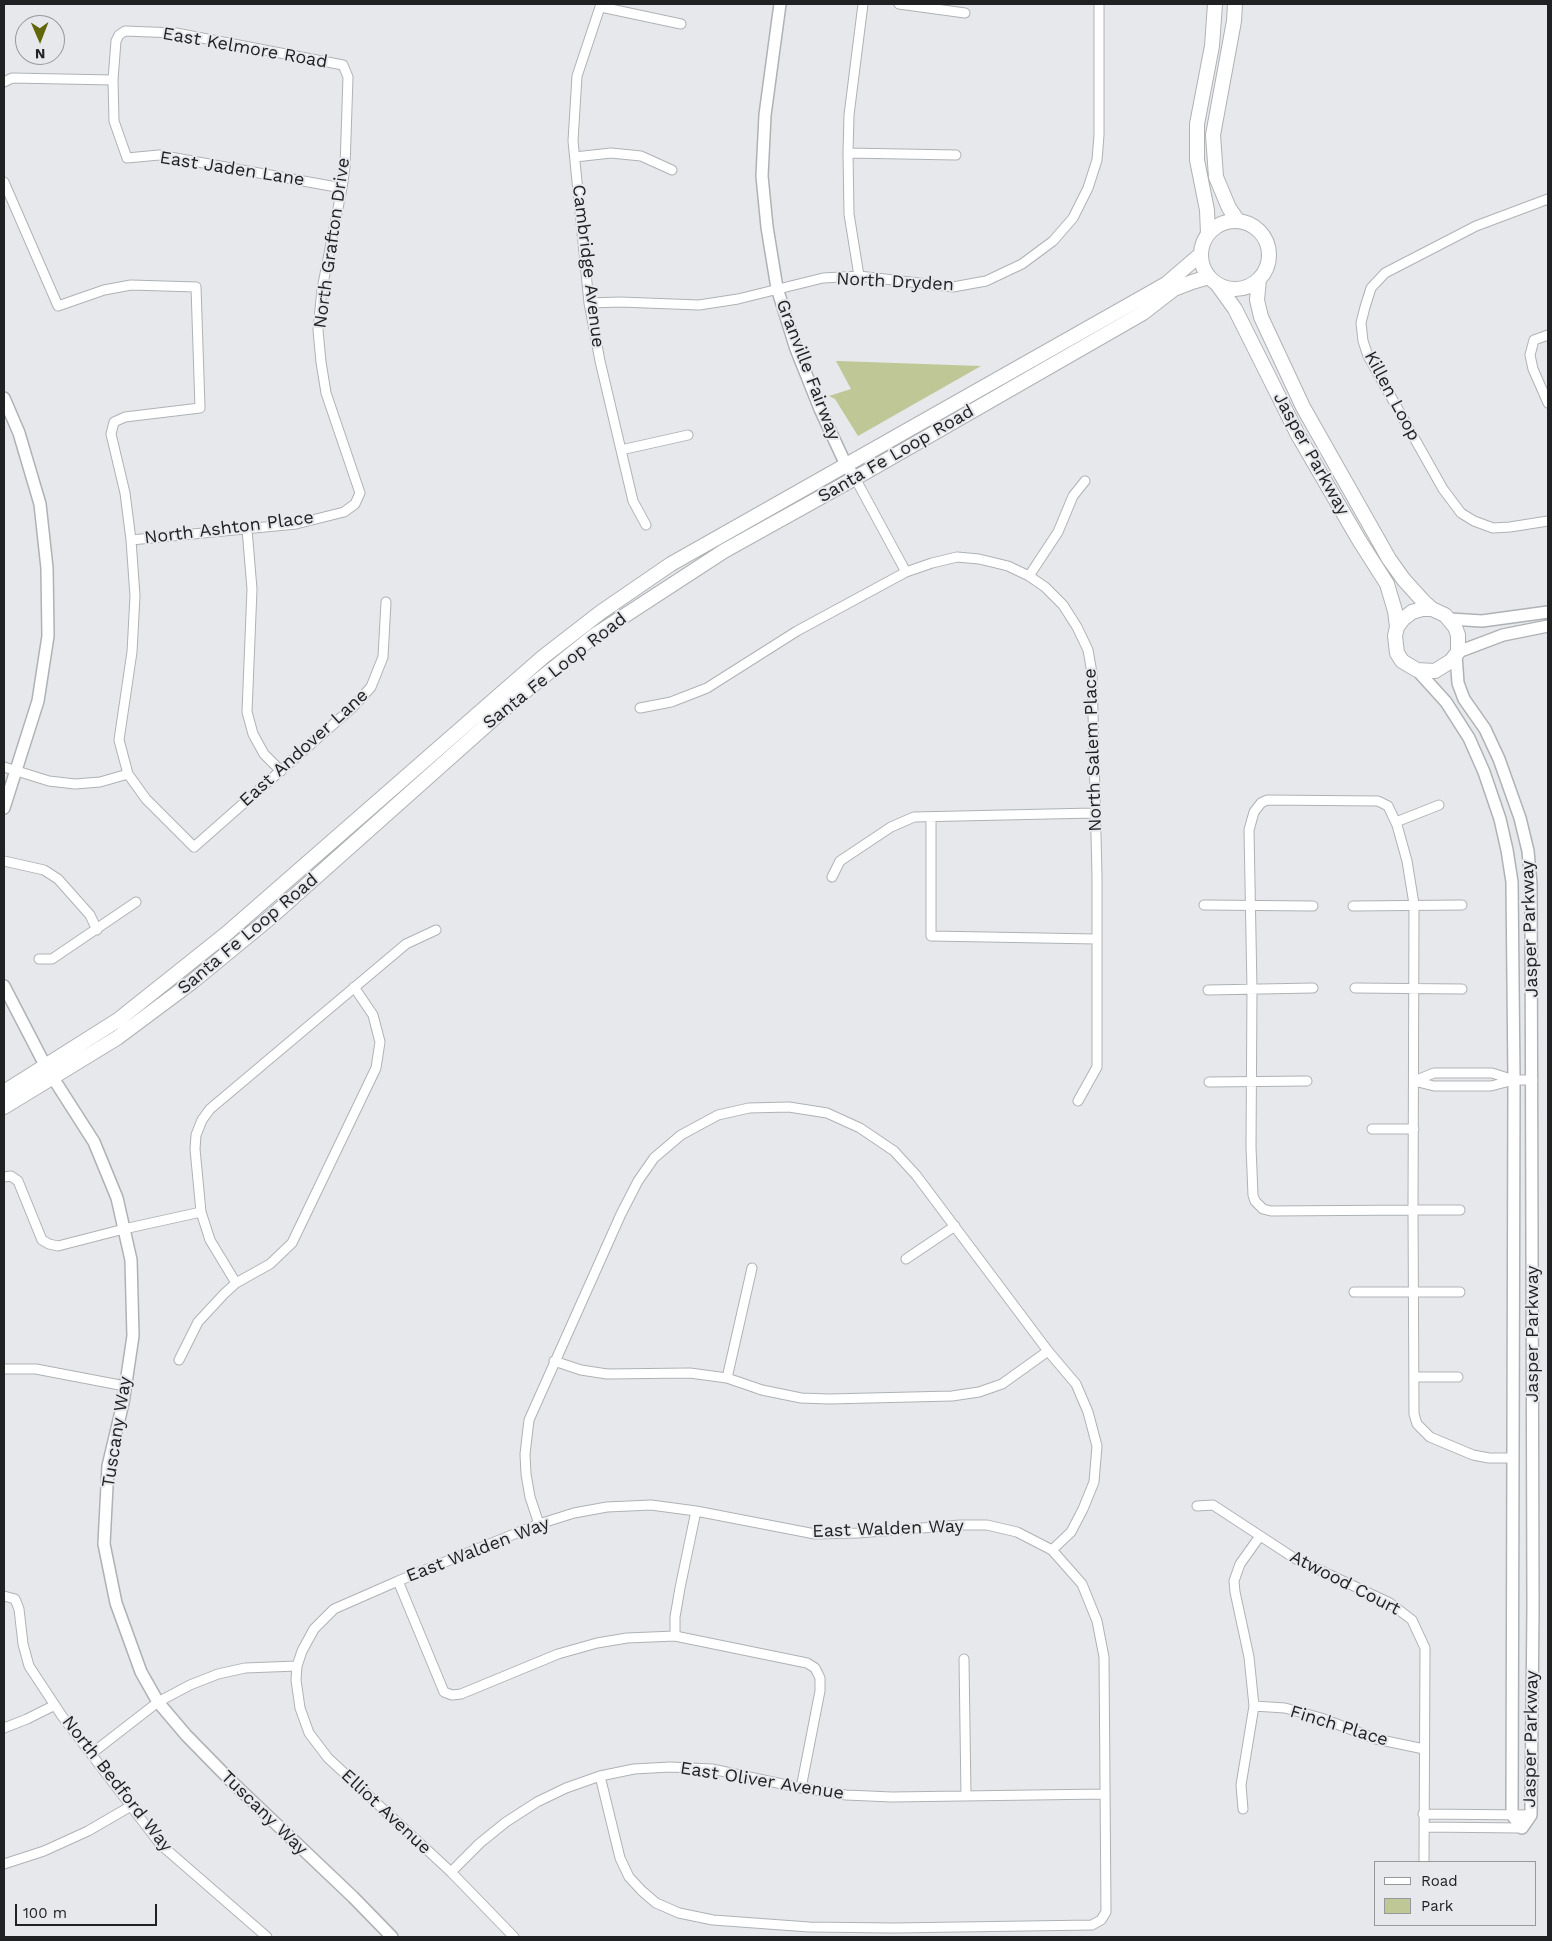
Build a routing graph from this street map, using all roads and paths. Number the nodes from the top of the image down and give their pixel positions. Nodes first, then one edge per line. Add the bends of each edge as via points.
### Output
1 (780, 4) edge
2 (863, 4) edge
3 (899, 4) edge
4 (1099, 4) edge
5 (1214, 4) edge
6 (1235, 4) edge
7 (601, 5) edge
8 (965, 13) dead end
9 (681, 24) dead end
10 (119, 35) joint
11 (343, 65) joint
12 (113, 80) junction
13 (4, 82) edge
14 (848, 153) junction
15 (956, 155) dead end
16 (575, 157) junction
17 (672, 170) dead end
18 (4, 182) edge
19 (342, 188) junction
20 (1548, 198) edge
21 (1238, 221) junction
22 (1208, 234) junction
23 (1201, 254) junction
24 (859, 276) junction
25 (1259, 279) junction
26 (1213, 281) junction
27 (777, 288) junction
28 (589, 303) junction
29 (1548, 335) edge
30 (4, 398) edge
31 (1548, 403) edge
32 (6, 411) edge
33 (688, 435) dead end
34 (621, 450) junction
35 (846, 465) junction
36 (855, 478) junction
37 (1085, 481) dead end
38 (355, 504) joint
39 (1548, 521) edge
40 (646, 525) dead end
41 (247, 529) junction
42 (131, 540) junction
43 (906, 572) junction
44 (1029, 576) junction
45 (386, 602) dead end
46 (1432, 609) junction
47 (1548, 612) edge
48 (1450, 619) junction
49 (1548, 626) edge
50 (1397, 627) junction
51 (1457, 654) junction
52 (1416, 670) junction
53 (640, 708) dead end
54 (4, 767) edge
55 (16, 771) junction
56 (280, 771) junction
57 (128, 774) junction
58 (1440, 805) dead end
59 (4, 808) edge
60 (1094, 813) junction
61 (931, 817) junction
62 (1396, 822) junction
63 (4, 861) edge
64 (832, 877) dead end
65 (136, 902) dead end
66 (1414, 904) junction
67 (1204, 905) dead end
68 (1462, 905) dead end
69 (1251, 906) junction
70 (1313, 906) dead end
71 (1353, 906) dead end
72 (97, 930) junction
73 (436, 930) dead end
74 (1096, 939) junction
75 (39, 959) dead end
76 (4, 986) edge
77 (354, 987) junction
78 (1313, 988) dead end
79 (1355, 988) dead end
80 (1414, 988) junction
81 (1462, 988) dead end
82 (1252, 989) junction
83 (1208, 990) dead end
84 (50, 1072) junction
85 (1514, 1080) junction
86 (1533, 1080) junction
87 (1307, 1081) dead end
88 (1414, 1081) junction
89 (1209, 1082) dead end
90 (1252, 1082) junction
91 (4, 1092) edge
92 (1078, 1101) dead end
93 (4, 1107) edge
94 (1372, 1129) dead end
95 (1414, 1130) junction
96 (4, 1177) edge
97 (1413, 1210) junction
98 (1460, 1210) dead end
99 (201, 1212) junction
100 (954, 1226) junction
101 (124, 1229) junction
102 (906, 1259) dead end
103 (752, 1268) dead end
104 (236, 1283) junction
105 (1414, 1291) junction
106 (1354, 1292) dead end
107 (1460, 1292) dead end
108 (1048, 1351) junction
109 (179, 1360) dead end
110 (554, 1361) junction
111 (4, 1369) edge
112 (1414, 1377) junction
113 (1458, 1377) dead end
114 (727, 1378) junction
115 (125, 1386) junction
116 (1514, 1458) junction
117 (1197, 1506) dead end
118 (696, 1511) junction
119 (539, 1524) junction
120 (1260, 1536) junction
121 (1052, 1550) junction
122 (398, 1581) junction
123 (4, 1596) edge
124 (675, 1636) junction
125 (964, 1659) dead end
126 (297, 1666) junction
127 (158, 1702) junction
128 (55, 1705) junction
129 (1254, 1706) junction
130 (4, 1728) edge
131 (1424, 1749) junction
132 (91, 1754) junction
133 (600, 1776) junction
134 (801, 1788) junction
135 (1104, 1794) junction
136 (966, 1796) junction
137 (131, 1806) junction
138 (1244, 1809) dead end
139 (1423, 1814) junction
140 (1512, 1815) junction
141 (1531, 1815) junction
142 (1424, 1827) junction
143 (1522, 1828) junction
144 (1424, 1860) dead end
145 (4, 1864) edge
146 (451, 1872) junction
147 (894, 1932) edge
148 (267, 1937) edge
149 (392, 1937) edge
150 (514, 1937) edge

1 - 27 street, Granville Fairway via 762,176
2 - 14 street via 849,115
3 - 8 street
4 - 24 street, North Dryden via 1099,135 1096,160 1088,188 1073,218 1053,241 1022,264 986,281 953,287
5 - 22 main road via 1212,46 1197,124 1197,160 1207,210
6 - 21 main road via 1213,135 1216,177
7 - 9 street
7 - 16 street, Cambridge Avenue via 576,76
10 - 11 street, East Kelmore Road via 125,31 176,33
10 - 12 street, East Jaden Lane
11 - 19 street, North Grafton Drive via 348,77
12 - 13 street via 12,78
12 - 19 street, East Jaden Lane via 114,121 127,158 159,155
14 - 15 street
14 - 24 street via 850,214
16 - 17 street via 611,153 641,156
16 - 28 street, Cambridge Avenue
18 - 42 street via 58,306 104,290 131,285 196,287 200,408 125,417 114,422 111,434 125,493
19 - 38 street, North Grafton Drive via 322,289 318,330 326,393 360,493
20 - 39 street, Killen Loop via 1476,226 1385,273 1372,288 1362,323 1368,356 1443,489 1461,513 1492,528
21 - 22 main road via 1217,226
21 - 25 main road via 1258,230 1267,244 1269,260
22 - 23 main road
23 - 26 main road via 1204,270
23 - 35 main road, Santa Fe Loop Road via 1166,284
24 - 27 street, North Dryden via 823,278
25 - 26 main road via 1238,289
25 - 46 main road, Jasper Parkway via 1257,300 1261,317 1303,407 1389,559
26 - 36 main road, Santa Fe Loop Road via 1192,282 1174,289 1143,313
26 - 50 main road, Jasper Parkway via 1235,309 1298,435 1387,584
27 - 28 street, North Dryden via 738,299 698,305
27 - 35 street, Granville Fairway via 796,349
28 - 34 street, Cambridge Avenue
29 - 31 street via 1534,340 1530,355
30 - 32 street
32 - 55 street via 19,433 40,504 47,568 48,636 38,701
33 - 34 street
34 - 40 street, Cambridge Avenue via 633,501
35 - 36 street, Granville Fairway
35 - 84 main road, Santa Fe Loop Road via 671,564 601,612 543,657 226,934
36 - 43 street, Granville Fairway
36 - 84 main road, Santa Fe Loop Road via 724,551 595,635 518,696 279,910 192,982 117,1038
37 - 44 street via 1073,496 1058,532
38 - 41 street, North Ashton Place via 344,512 296,524
41 - 42 street, North Ashton Place
41 - 56 street via 252,589 247,712 253,734 264,754
42 - 57 street via 132,652 119,740
43 - 44 street, North Salem Place via 957,557 979,558
43 - 53 street, North Salem Place via 797,631 708,688 671,702
44 - 60 street, North Salem Place via 1063,605 1088,650 1092,674
45 - 56 street, East Andover Lane via 383,657 371,687
46 - 48 main road
46 - 50 main road via 1412,612
47 - 48 street via 1482,621
48 - 51 main road via 1458,635
49 - 51 street via 1503,635
50 - 52 main road via 1397,653 1402,661
51 - 52 main road via 1435,671
51 - 86 street, Jasper Parkway via 1458,683 1499,759 1528,851
52 - 85 street, Jasper Parkway via 1446,702 1469,738 1500,819 1512,882
54 - 55 street
55 - 57 street via 49,781 74,784 100,782
55 - 59 street
56 - 57 street, East Andover Lane via 194,848 146,798
58 - 62 street
60 - 61 street
60 - 74 street, North Salem Place
61 - 64 street via 914,817 891,827 840,861
61 - 74 street via 931,936
62 - 66 street
62 - 69 street via 1388,806 1378,801 1261,802 1249,830
63 - 72 street via 44,870 58,879 90,915
65 - 72 street
66 - 68 street
66 - 71 street
66 - 80 street
67 - 69 street
69 - 70 street
69 - 82 street
72 - 75 street via 52,959
73 - 77 street via 406,944
74 - 92 street, North Salem Place via 1097,1067
76 - 84 street, Tuscany Way
77 - 99 street via 210,1109 202,1120 195,1149
77 - 104 street via 373,1015 380,1042 376,1068 292,1243 270,1264
78 - 82 street
79 - 80 street
80 - 81 street
80 - 88 street
82 - 83 street
82 - 90 street
84 - 91 main road, Santa Fe Loop Road
84 - 93 main road, Santa Fe Loop Road
84 - 101 street, Tuscany Way via 94,1142 117,1198
85 - 86 street
85 - 88 street via 1491,1086 1434,1086
85 - 116 street, Jasper Parkway
86 - 141 street, Jasper Parkway
87 - 90 street
88 - 95 street
89 - 90 street
90 - 97 street via 1253,1195 1263,1209
94 - 95 street
95 - 97 street
96 - 101 street via 11,1176 18,1181 42,1240 49,1244 58,1246
97 - 98 street
97 - 105 street
99 - 101 street
99 - 104 street via 210,1240
100 - 102 street
100 - 108 street
100 - 110 street via 894,1151 860,1128 826,1113 789,1107 749,1108 718,1116 682,1135 654,1158 638,1180
101 - 115 street, Tuscany Way via 131,1260 133,1336
103 - 114 street
104 - 109 street via 198,1322
105 - 106 street
105 - 107 street
105 - 112 street
108 - 114 street via 1002,1384 952,1396 801,1398
108 - 121 street via 1076,1384 1097,1446 1094,1482 1083,1508 1071,1532
110 - 114 street via 607,1374 662,1372
110 - 119 street via 529,1420 526,1436 526,1474
111 - 115 street via 36,1369
112 - 113 street
112 - 116 street via 1414,1414 1417,1424 1430,1437 1473,1456
115 - 127 street, Tuscany Way via 108,1466 104,1544 116,1603 141,1672
116 - 140 street, Jasper Parkway
117 - 120 street, Atwood Court via 1213,1505
118 - 119 street, East Walden Way via 651,1505 607,1507
118 - 121 street, East Walden Way via 815,1534 987,1525 1017,1532
118 - 124 street via 675,1617
119 - 122 street, East Walden Way
120 - 129 street via 1240,1564 1234,1582 1249,1657
120 - 131 street, Atwood Court via 1294,1558 1390,1603 1412,1620 1425,1648
121 - 135 street, East Walden Way via 1082,1584 1097,1621 1104,1657
122 - 124 street via 444,1692 452,1695 462,1694 558,1654 598,1643
122 - 126 street, East Walden Way via 334,1609 314,1629
123 - 128 street, North Bedford Way via 15,1599 29,1666
124 - 134 street via 807,1663 815,1668 820,1678 820,1691
125 - 136 street
126 - 127 street via 245,1668 218,1674
126 - 146 street, Elliot Avenue via 300,1708 309,1733 328,1758
127 - 132 street
127 - 149 street, Tuscany Way via 231,1781
128 - 130 street
128 - 132 street, North Bedford Way
129 - 131 street, Finch Place via 1285,1708 1376,1739
129 - 138 street via 1241,1785
131 - 139 street, Atwood Court
132 - 137 street, North Bedford Way
133 - 134 street, East Oliver Avenue via 634,1769 670,1767 712,1770
133 - 146 street, East Oliver Avenue via 566,1788 529,1807 480,1843
133 - 147 street via 620,1858 629,1877 656,1903 679,1913 713,1920
134 - 136 street, East Oliver Avenue via 846,1795
135 - 136 street, East Oliver Avenue
135 - 147 street, East Walden Way via 1106,1912 1101,1920 1092,1925
137 - 145 street via 88,1831
137 - 148 street, North Bedford Way via 160,1844
139 - 140 street
139 - 142 street, Atwood Court
140 - 141 street
140 - 143 street, Jasper Parkway
141 - 143 street, Jasper Parkway
142 - 143 street
142 - 144 street, Atwood Court
146 - 150 street, Elliot Avenue

